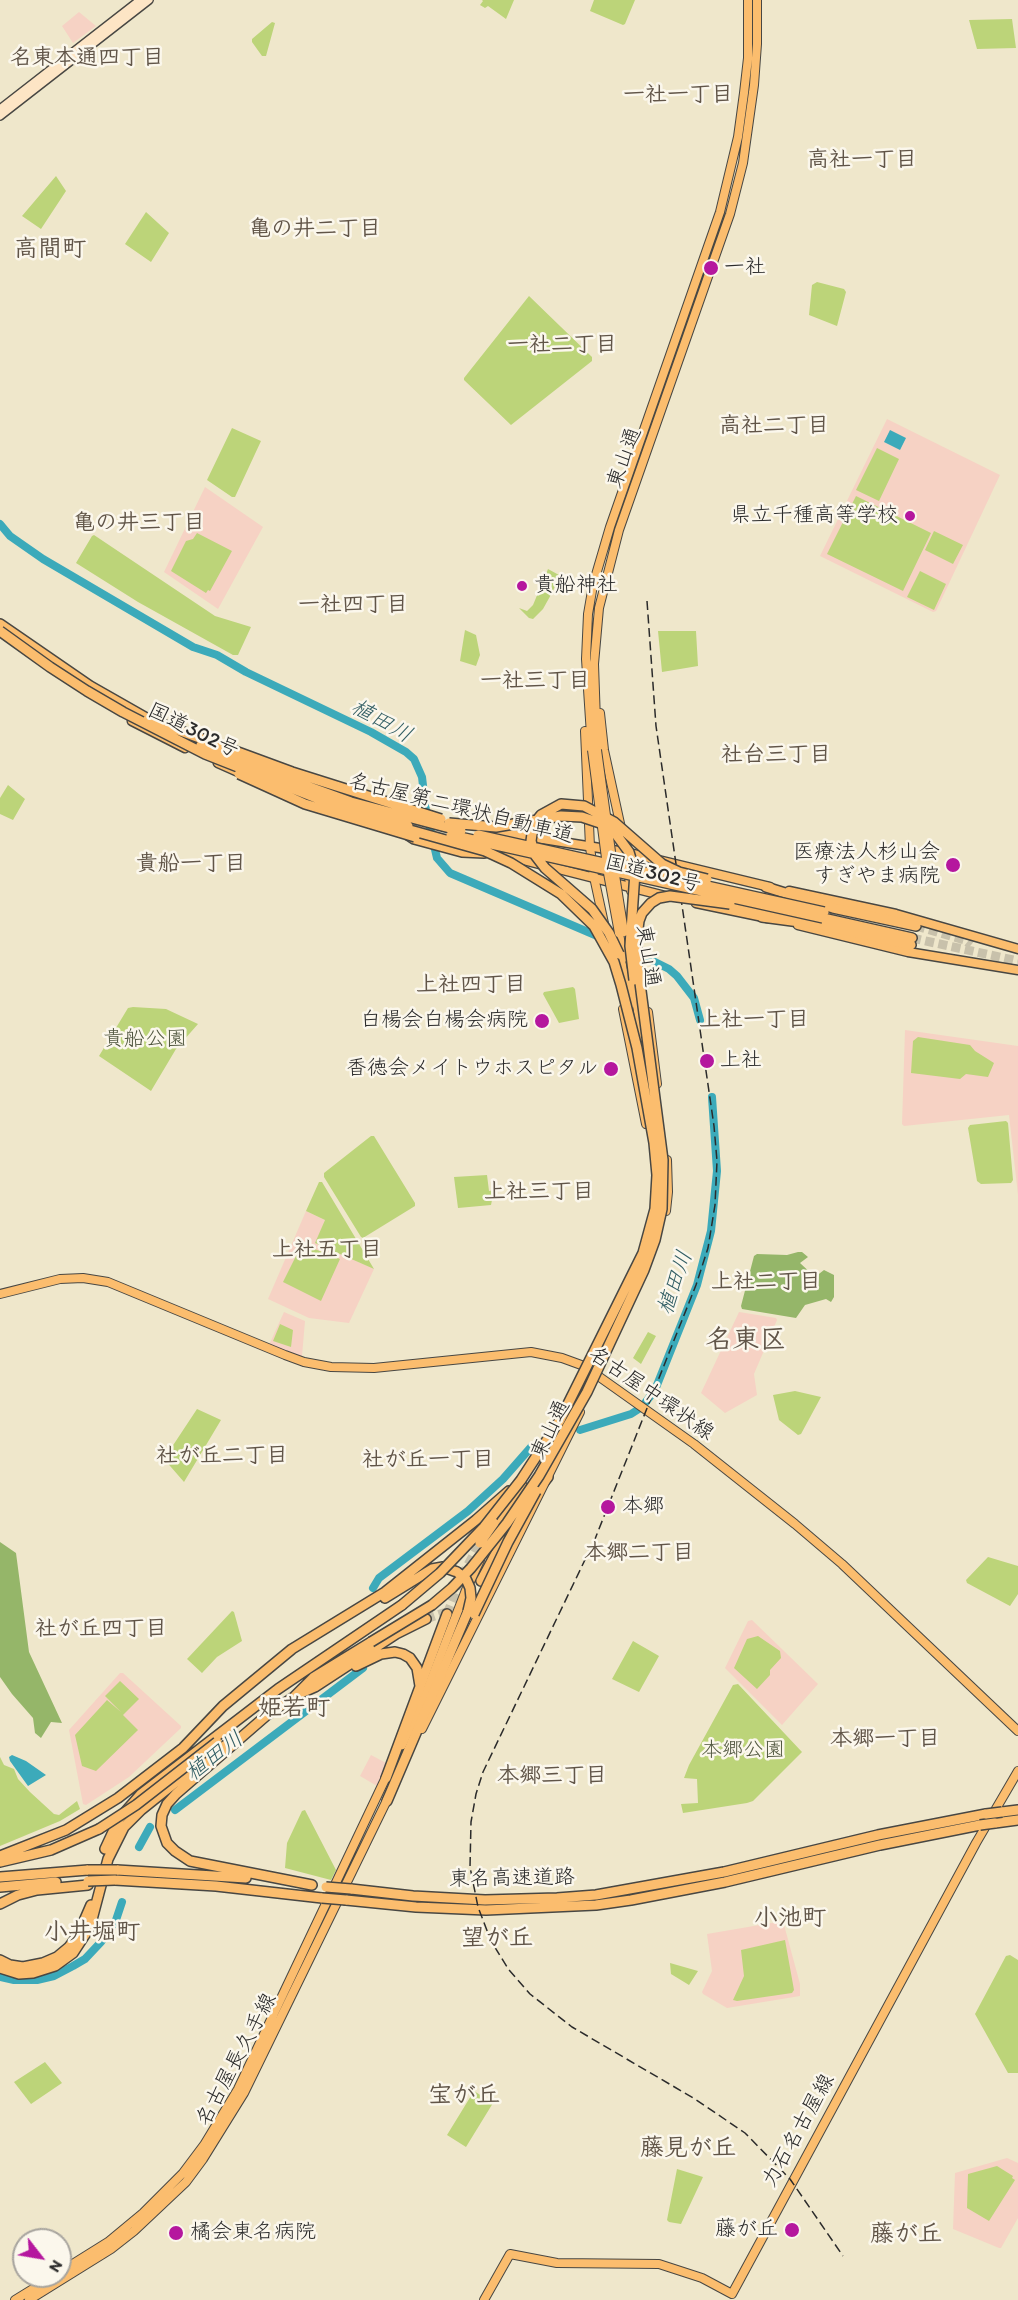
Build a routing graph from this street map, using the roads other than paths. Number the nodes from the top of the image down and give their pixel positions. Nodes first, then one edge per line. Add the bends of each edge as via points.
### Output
1 (140, 0) edge
2 (149, 0) edge
3 (748, 0) edge
4 (757, 0) edge
5 (0, 109) edge
6 (0, 116) edge
7 (0, 623) edge
8 (0, 631) edge
9 (0, 636) edge
10 (594, 664) junction
11 (586, 686) junction
12 (148, 718) junction
13 (172, 738) junction
14 (594, 750) junction
15 (418, 820) junction
16 (447, 822) junction
17 (515, 822) dead end
18 (404, 825) junction
19 (535, 838) junction
20 (590, 847) junction
21 (625, 852) junction
22 (668, 855) dead end
23 (519, 859) junction
24 (651, 859) junction
25 (756, 874) dead end
26 (594, 878) junction
27 (630, 886) junction
28 (765, 886) junction
29 (813, 888) dead end
30 (791, 891) junction
31 (772, 899) junction
32 (822, 911) junction
33 (798, 912) junction
34 (762, 917) junction
35 (798, 925) junction
36 (806, 936) dead end
37 (913, 936) junction
38 (856, 939) junction
39 (846, 945) dead end
40 (1018, 949) edge
41 (1018, 970) edge
42 (637, 1048) junction
43 (652, 1101) junction
44 (663, 1134) junction
45 (649, 1137) junction
46 (0, 1294) edge
47 (605, 1333) junction
48 (584, 1366) junction
49 (598, 1376) junction
50 (578, 1408) junction
51 (544, 1447) junction
52 (548, 1477) junction
53 (503, 1517) junction
54 (480, 1543) tunnel mouth
55 (414, 1569) junction
56 (481, 1581) dead end
57 (471, 1613) junction
58 (447, 1614) tunnel mouth
59 (345, 1617) junction
60 (426, 1620) tunnel mouth
61 (322, 1682) junction
62 (278, 1689) junction
63 (294, 1696) junction
64 (417, 1697) junction
65 (250, 1730) junction
66 (1018, 1731) edge
67 (183, 1748) junction
68 (1018, 1771) edge
69 (386, 1778) junction
70 (387, 1801) junction
71 (1018, 1810) edge
72 (1018, 1820) edge
73 (105, 1848) junction
74 (0, 1856) edge
75 (0, 1862) edge
76 (343, 1866) joint
77 (353, 1869) joint
78 (0, 1877) edge
79 (88, 1883) junction
80 (312, 1885) junction
81 (0, 1887) edge
82 (661, 1890) junction
83 (649, 1892) junction
84 (0, 1904) edge
85 (0, 1960) edge
86 (0, 1968) edge
87 (72, 2264) edge
88 (34, 2288) edge
89 (15, 2300) edge
90 (29, 2300) edge
91 (483, 2300) edge

1 - 5 main road
2 - 6 main road
3 - 11 main road, 東山通 via 748,58 738,137 720,212 596,576 588,614
4 - 10 main road, 東山通 via 754,85 743,163 730,214 619,530 598,608
7 - 12 highway, 名古屋第二環状自動車道 via 81,680
7 - 15 highway, 国道302号 via 46,656 165,724 322,790
8 - 13 highway, 名古屋第二環状自動車道, bridge via 87,691
9 - 23 highway, 国道302号, bridge via 69,684 159,737 238,773 308,798
10 - 14 main road, 東山通
10 - 21 main road via 604,750
11 - 14 main road, 東山通
11 - 20 main road
12 - 15 highway, 名古屋第二環状自動車道, bridge via 243,763 351,802
12 - 16 highway, bridge via 292,772
13 - 18 highway, 名古屋第二環状自動車道, bridge via 319,799
13 - 23 highway, bridge via 261,786 342,816
14 - 43 main road, 東山通, bridge
15 - 16 highway, 国道302号, bridge
15 - 31 highway, 名古屋第二環状自動車道, bridge
15 - 43 highway, bridge via 496,827 561,816 582,817 606,826 621,839 635,872 630,961
16 - 19 highway, 国道302号
17 - 19 highway
18 - 33 highway, 名古屋第二環状自動車道, bridge
18 - 42 highway, bridge via 485,851 561,894 594,926 608,950
19 - 20 highway, 国道302号
20 - 21 highway, 国道302号
20 - 26 main road
21 - 24 highway, 国道302号
21 - 27 main road
22 - 24 highway
23 - 26 highway, 国道302号
24 - 28 highway, 国道302号
25 - 28 highway
26 - 27 highway, 国道302号
26 - 45 main road, bridge
27 - 34 highway, 国道302号
27 - 44 main road, bridge
28 - 30 highway, 国道302号
28 - 32 highway
29 - 30 highway
30 - 40 highway, 国道302号 via 895,910
31 - 32 highway, 名古屋第二環状自動車道, bridge
31 - 42 highway, bridge via 766,894 667,867 614,822 585,806 561,804 541,815 532,834 535,855 592,909 613,939 625,978
32 - 33 highway, 名古屋第二環状自動車道, bridge
32 - 37 highway, 名古屋第二環状自動車道
32 - 37 highway via 850,908 904,923
33 - 43 highway, bridge via 761,911 678,896 659,898 646,908 638,925 637,960
34 - 35 highway, 国道302号
34 - 37 highway
35 - 36 highway
35 - 38 highway, 国道302号
38 - 39 highway
38 - 41 highway, 国道302号 via 989,968
42 - 47 highway, bridge via 656,1159 655,1209 643,1253
43 - 44 main road, 東山通
43 - 45 main road, 東山通
43 - 50 highway, bridge via 664,1176 657,1232 644,1270
44 - 49 main road, 東山通 via 668,1192 659,1240
45 - 48 main road, 東山通 via 653,1185 645,1237
46 - 48 main road, 名古屋中環状線 via 60,1279 108,1282 285,1355 331,1367 374,1368 531,1352
47 - 54 highway, bridge via 552,1444
47 - 62 highway, bridge via 560,1420 517,1486 484,1527 402,1605
48 - 49 main road, 名古屋中環状線
48 - 51 main road, 東山通
49 - 52 main road, 東山通
49 - 66 main road, 名古屋中環状線 via 694,1444 842,1564
50 - 57 highway, bridge
50 - 63 highway, bridge via 529,1492 467,1573 432,1605 314,1677
51 - 53 main road, 東山通
51 - 55 highway via 499,1500
52 - 56 highway via 510,1527
52 - 70 main road, 東山通
53 - 55 highway via 486,1520
53 - 69 main road, 東山通 via 466,1590 423,1699
55 - 59 highway
57 - 59 highway, bridge via 466,1579 443,1567 432,1569
57 - 70 highway
58 - 64 highway
59 - 67 highway via 292,1649 223,1706
60 - 61 highway via 396,1634
61 - 63 highway
61 - 64 highway via 375,1656 394,1652 410,1658 417,1668
62 - 73 highway via 135,1799 119,1819
62 - 75 highway, bridge via 217,1742 99,1829 41,1853
63 - 65 highway
64 - 69 highway
65 - 80 highway via 171,1799 162,1815 164,1838 175,1851 196,1863
65 - 86 highway via 206,1758 124,1827 108,1859 90,1927 73,1953 55,1966 33,1973 19,1974
67 - 73 highway via 124,1804
67 - 74 highway via 86,1819
68 - 91 main road, 力石名古屋線 via 732,2294 702,2278 659,2264 557,2264 510,2254
69 - 76 main road, 東山通
70 - 77 main road, 東山通
71 - 82 highway, 東名高速道路, bridge via 878,1835
72 - 82 highway, 東名高速道路, bridge
73 - 85 highway via 88,1914 69,1947 50,1961 29,1967
76 - 87 main road, 名古屋長久手線 via 238,2089 204,2145 144,2213
77 - 90 main road, 名古屋長久手線 via 244,2093 192,2174 135,2231
78 - 80 highway, 東名高速道路, bridge via 117,1870
79 - 81 highway, 東名高速道路
79 - 83 highway, 東名高速道路, bridge via 172,1883 427,1907 505,1910 586,1905
79 - 84 highway via 26,1893
80 - 83 highway, 東名高速道路, bridge via 413,1896 523,1900
82 - 83 highway, 東名高速道路
88 - 89 main road

